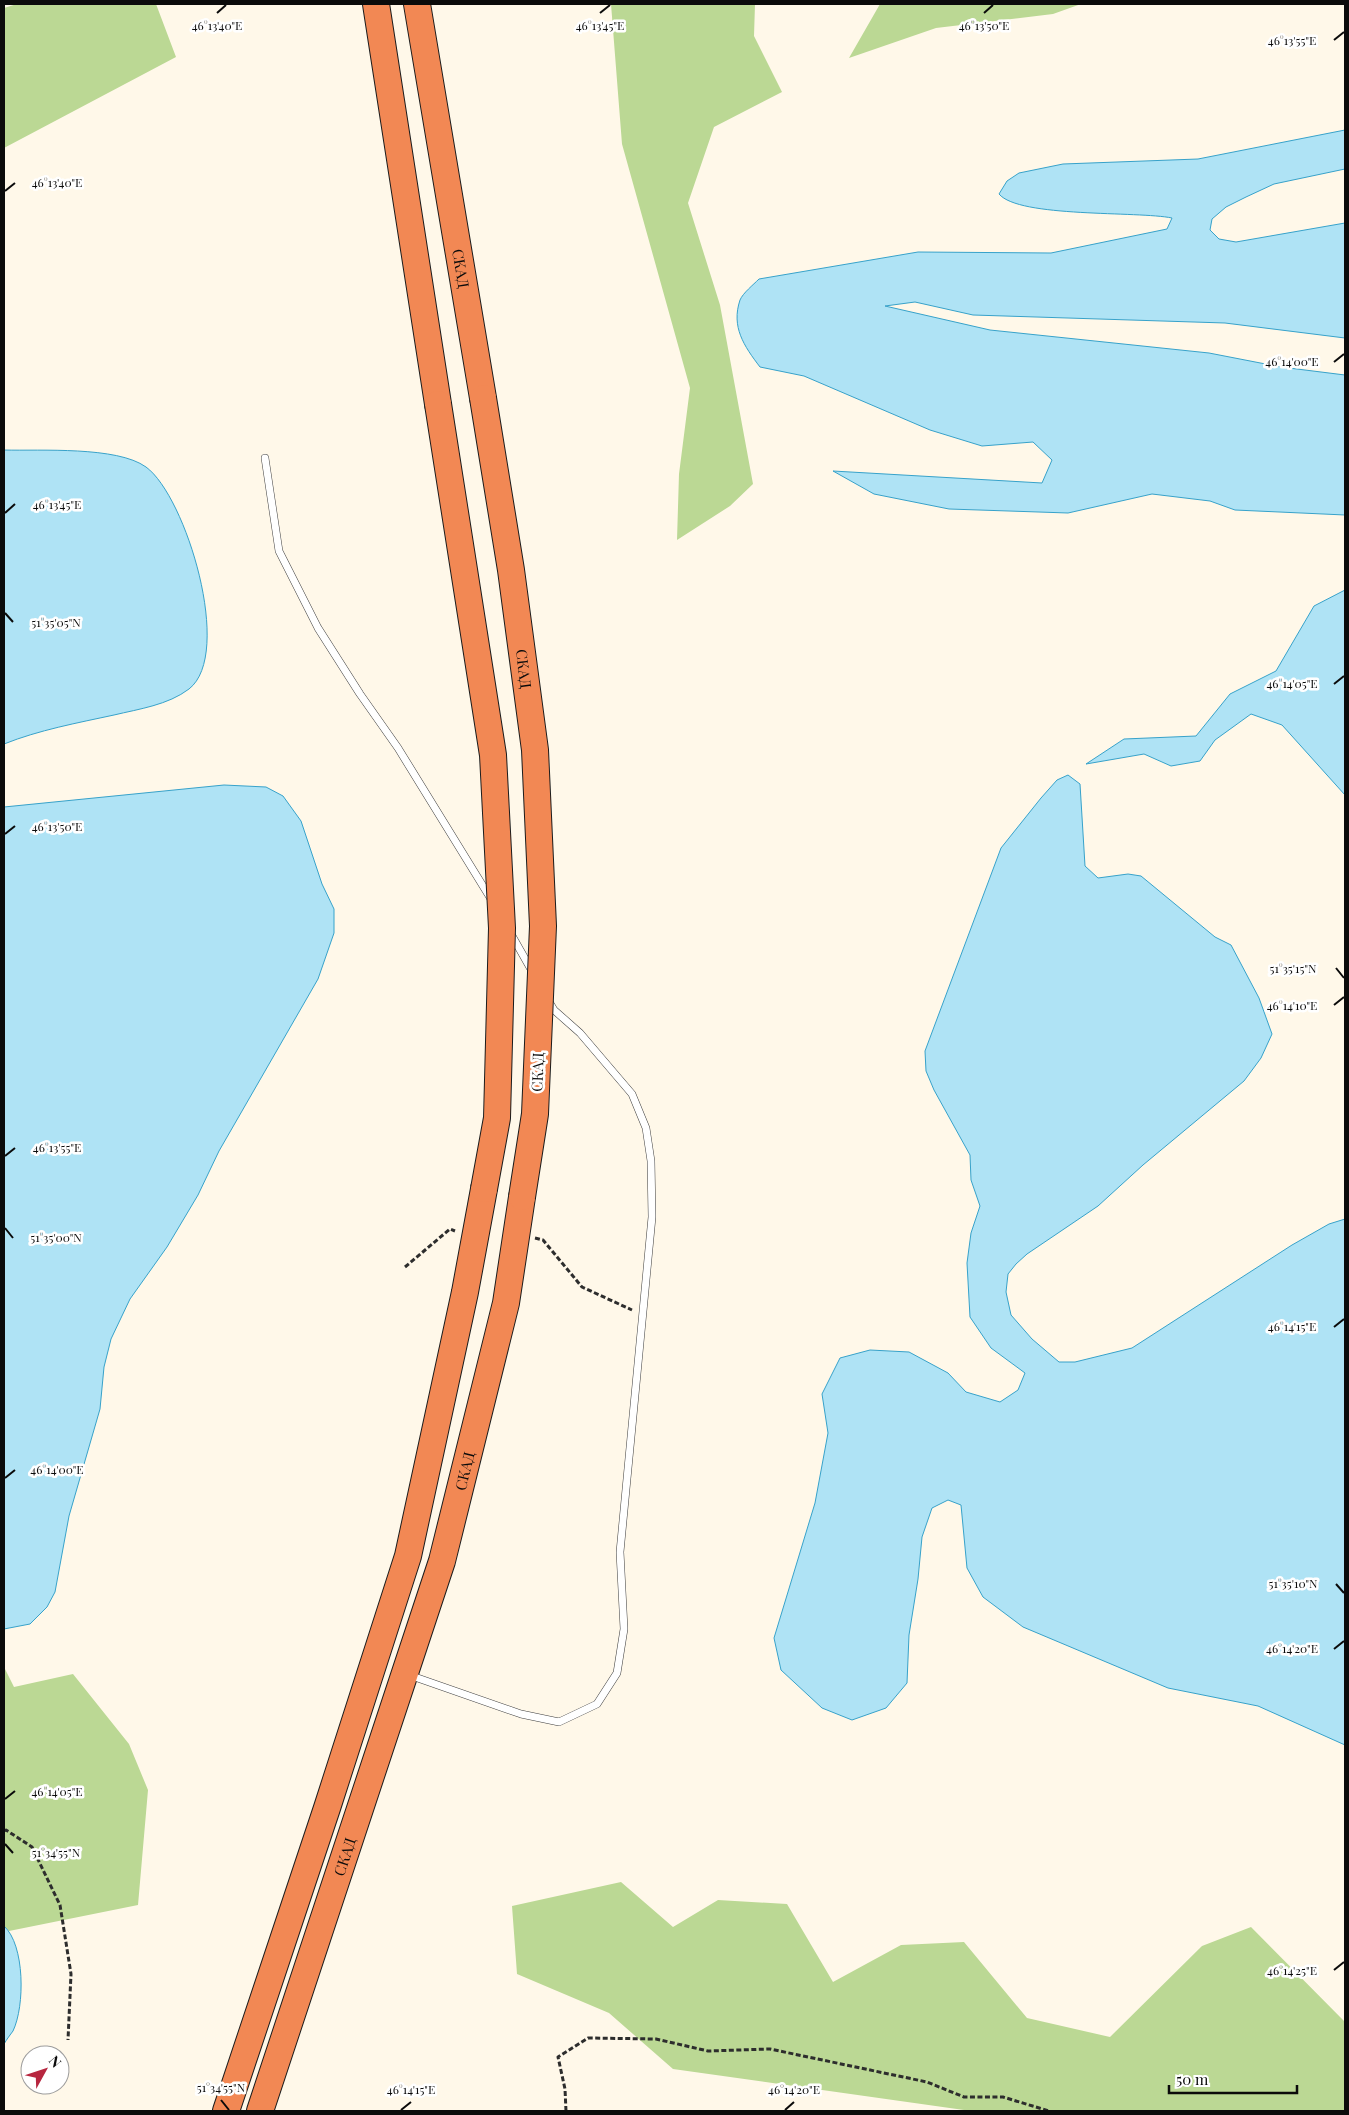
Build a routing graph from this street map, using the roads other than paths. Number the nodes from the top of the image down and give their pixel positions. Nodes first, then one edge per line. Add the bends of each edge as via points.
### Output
1 (376, 4) edge
2 (416, 4) edge
3 (265, 458) dead end
4 (404, 1674) junction
5 (226, 2111) edge
6 (260, 2111) edge

1 - 5 highway, bridge via 493,755 502,928 497,1118 465,1292 408,1556 328,1808
2 - 4 highway, СКАД, bridge via 511,570 535,750 543,926 535,1114 506,1303 442,1561
3 - 4 lane via 279,551 318,628 474,868 554,1010 580,1033 632,1094 646,1128 651,1161 652,1218 620,1552 624,1629 617,1673 597,1704 559,1722 521,1714
4 - 6 highway, СКАД

